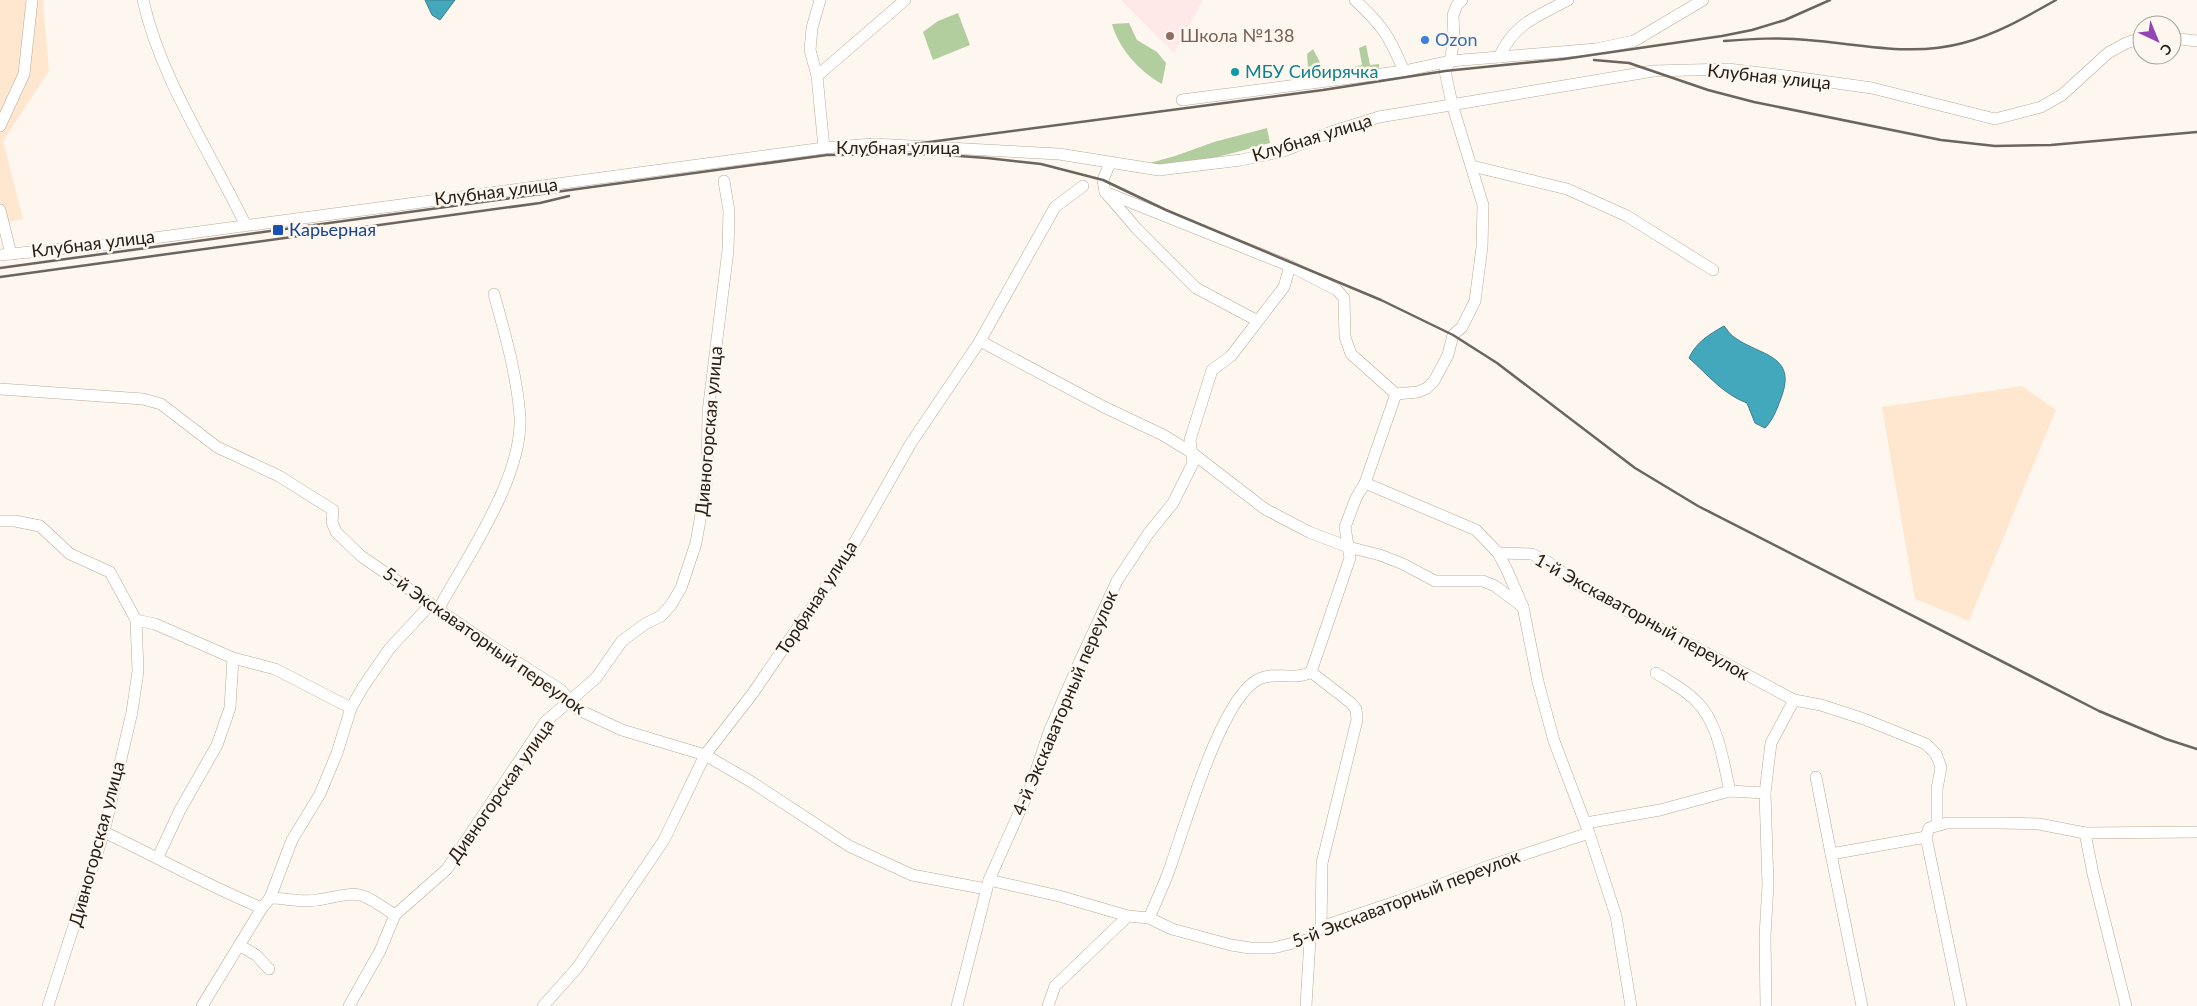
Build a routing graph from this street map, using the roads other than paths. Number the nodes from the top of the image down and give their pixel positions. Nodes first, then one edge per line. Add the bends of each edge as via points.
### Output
1 (32, 0) edge
2 (143, 0) edge
3 (820, 0) edge
4 (905, 0) edge
5 (1355, 0) edge
6 (1462, 0) edge
7 (1568, 0) edge
8 (1702, 0) edge
9 (2182, 39) edge
10 (2132, 41) edge
11 (2197, 41) edge
12 (1499, 57) junction
13 (1450, 61) junction
14 (1404, 71) junction
15 (818, 76) junction
16 (1182, 100) dead end
17 (1452, 104) junction
18 (0, 126) edge
19 (824, 148) junction
20 (1110, 163) junction
21 (1472, 166) junction
22 (724, 181) dead end
23 (1083, 186) dead end
24 (1105, 192) junction
25 (0, 210) edge
26 (245, 224) junction
27 (5, 255) edge
28 (1290, 266) junction
29 (1712, 270) dead end
30 (494, 294) dead end
31 (1256, 320) junction
32 (980, 341) junction
33 (0, 389) edge
34 (1396, 394) junction
35 (1191, 452) junction
36 (1366, 483) junction
37 (0, 521) edge
38 (1348, 547) junction
39 (1498, 553) junction
40 (435, 606) junction
41 (1524, 607) junction
42 (136, 620) junction
43 (233, 658) junction
44 (1311, 672) junction
45 (1656, 674) dead end
46 (1794, 700) junction
47 (570, 701) junction
48 (351, 708) junction
49 (705, 755) junction
50 (1816, 777) dead end
51 (1730, 791) junction
52 (1765, 793) junction
53 (1938, 824) junction
54 (1587, 828) junction
55 (104, 832) junction
56 (2197, 832) edge
57 (2085, 833) junction
58 (1926, 836) junction
59 (1831, 854) junction
60 (158, 857) junction
61 (988, 885) junction
62 (270, 898) junction
63 (262, 908) junction
64 (395, 915) junction
65 (1128, 916) junction
66 (1148, 918) junction
67 (1321, 927) junction
68 (1310, 939) junction
69 (239, 945) junction
70 (270, 969) dead end
71 (48, 1006) edge
72 (202, 1006) edge
73 (349, 1006) edge
74 (543, 1006) edge
75 (957, 1006) edge
76 (1048, 1006) edge
77 (1306, 1006) edge
78 (1631, 1006) edge
79 (1766, 1006) edge
80 (1862, 1006) edge
81 (1961, 1006) edge
82 (2126, 1006) edge

1 - 18 street via 24,74
2 - 26 street via 150,28 177,93
3 - 15 street via 810,50
4 - 15 street
5 - 14 street via 1379,22 1391,40
6 - 13 street via 1453,15 1454,40
7 - 12 street via 1521,25 1507,40
8 - 12 street via 1634,41 1596,49
9 - 11 street
10 - 17 street, Клубная улица via 2108,53 2062,95 2041,107 1995,119 1872,88 1728,69 1653,70
12 - 13 street
13 - 14 street
13 - 17 street via 1445,71
14 - 16 street
15 - 19 street
17 - 20 street, Клубная улица via 1380,117 1284,151 1242,160 1159,170
17 - 21 street
19 - 20 street, Клубная улица via 873,144 961,148 1059,154
19 - 26 street, Клубная улица
20 - 24 street via 1103,180
21 - 29 street via 1567,189 1627,216
21 - 34 street via 1482,205 1482,247 1474,300 1462,327 1453,335 1448,355 1434,381 1428,388
22 - 47 street, Дивногорская улица via 729,211 728,250 708,412 707,480 696,543 671,605 661,616 622,641 596,678
23 - 32 street, Торфяная улица via 1055,207
24 - 28 street
24 - 31 street via 1196,288
25 - 27 street
26 - 27 street, Клубная улица via 102,245
28 - 31 street, 4-й Экскаваторный переулок via 1284,287
28 - 34 street via 1337,290 1344,298 1345,337 1351,354
30 - 40 street via 509,348 516,391 520,418 518,446 511,471 483,530
31 - 35 street, 4-й Экскаваторный переулок via 1231,356 1212,370 1190,440
32 - 35 street
32 - 49 street, Торфяная улица via 912,443 806,619
33 - 40 street, 5-й Экскаваторный переулок via 127,397 161,404 217,448 279,476 333,510 332,522 336,532 361,556
34 - 36 street
35 - 38 street via 1265,509 1309,532
35 - 61 street, 4-й Экскаваторный переулок via 1193,463 1173,503 1148,534 1113,590 1049,732 1032,786
36 - 38 street via 1356,498 1346,527
36 - 39 street via 1476,530
37 - 42 street, Дивногорская улица via 40,526 70,554 110,572
38 - 41 street via 1380,555 1435,581 1484,581
38 - 44 street via 1350,558
39 - 41 street, 1-й Экскаваторный переулок
39 - 46 street, 1-й Экскаваторный переулок via 1532,554 1579,585
40 - 47 street, 5-й Экскаваторный переулок via 561,690
40 - 48 street via 390,648
41 - 54 street, 1-й Экскаваторный переулок via 1538,682 1554,741
42 - 43 street via 155,624
42 - 55 street, Дивногорская улица via 138,671 132,712
43 - 48 street via 274,669
43 - 60 street via 230,708 217,745
44 - 66 street via 1303,676 1258,679 1237,700 1222,724 1166,878
44 - 67 street via 1351,703 1356,709 1357,720 1322,863
45 - 51 street via 1685,691 1707,716 1716,734
46 - 52 street via 1771,743
46 - 53 street, 1-й Экскаваторный переулок via 1864,719 1926,744 1936,754 1941,767 1937,789
47 - 49 street, 5-й Экскаваторный переулок via 577,708 622,730
47 - 64 street, Дивногорская улица via 545,722 447,869
48 - 62 street via 334,762 320,794 292,840
49 - 61 street, 5-й Экскаваторный переулок via 849,846 912,875
49 - 74 street, Торфяная улица via 664,840 578,968
50 - 59 street
51 - 52 street, 5-й Экскаваторный переулок
51 - 54 street, 5-й Экскаваторный переулок
52 - 79 street via 1768,876
53 - 57 street via 2039,824
53 - 58 street via 1929,828
54 - 67 street, 5-й Экскаваторный переулок
54 - 78 street, 1-й Экскаваторный переулок via 1616,916
55 - 60 street
55 - 71 street, Дивногорская улица
56 - 57 street
57 - 82 street
58 - 59 street
58 - 81 street
59 - 80 street
60 - 63 street via 229,895
61 - 65 street, 5-й Экскаваторный переулок via 1058,896
61 - 75 street, 4-й Экскаваторный переулок
62 - 63 street
62 - 64 street via 315,900 351,893 365,895
63 - 69 street
64 - 73 street, Дивногорская улица via 380,951
65 - 66 street, 5-й Экскаваторный переулок
65 - 76 street via 1055,986
66 - 68 street, 5-й Экскаваторный переулок via 1172,929 1250,948 1272,948
67 - 68 street, 5-й Экскаваторный переулок
68 - 77 street
69 - 70 street
69 - 72 street

